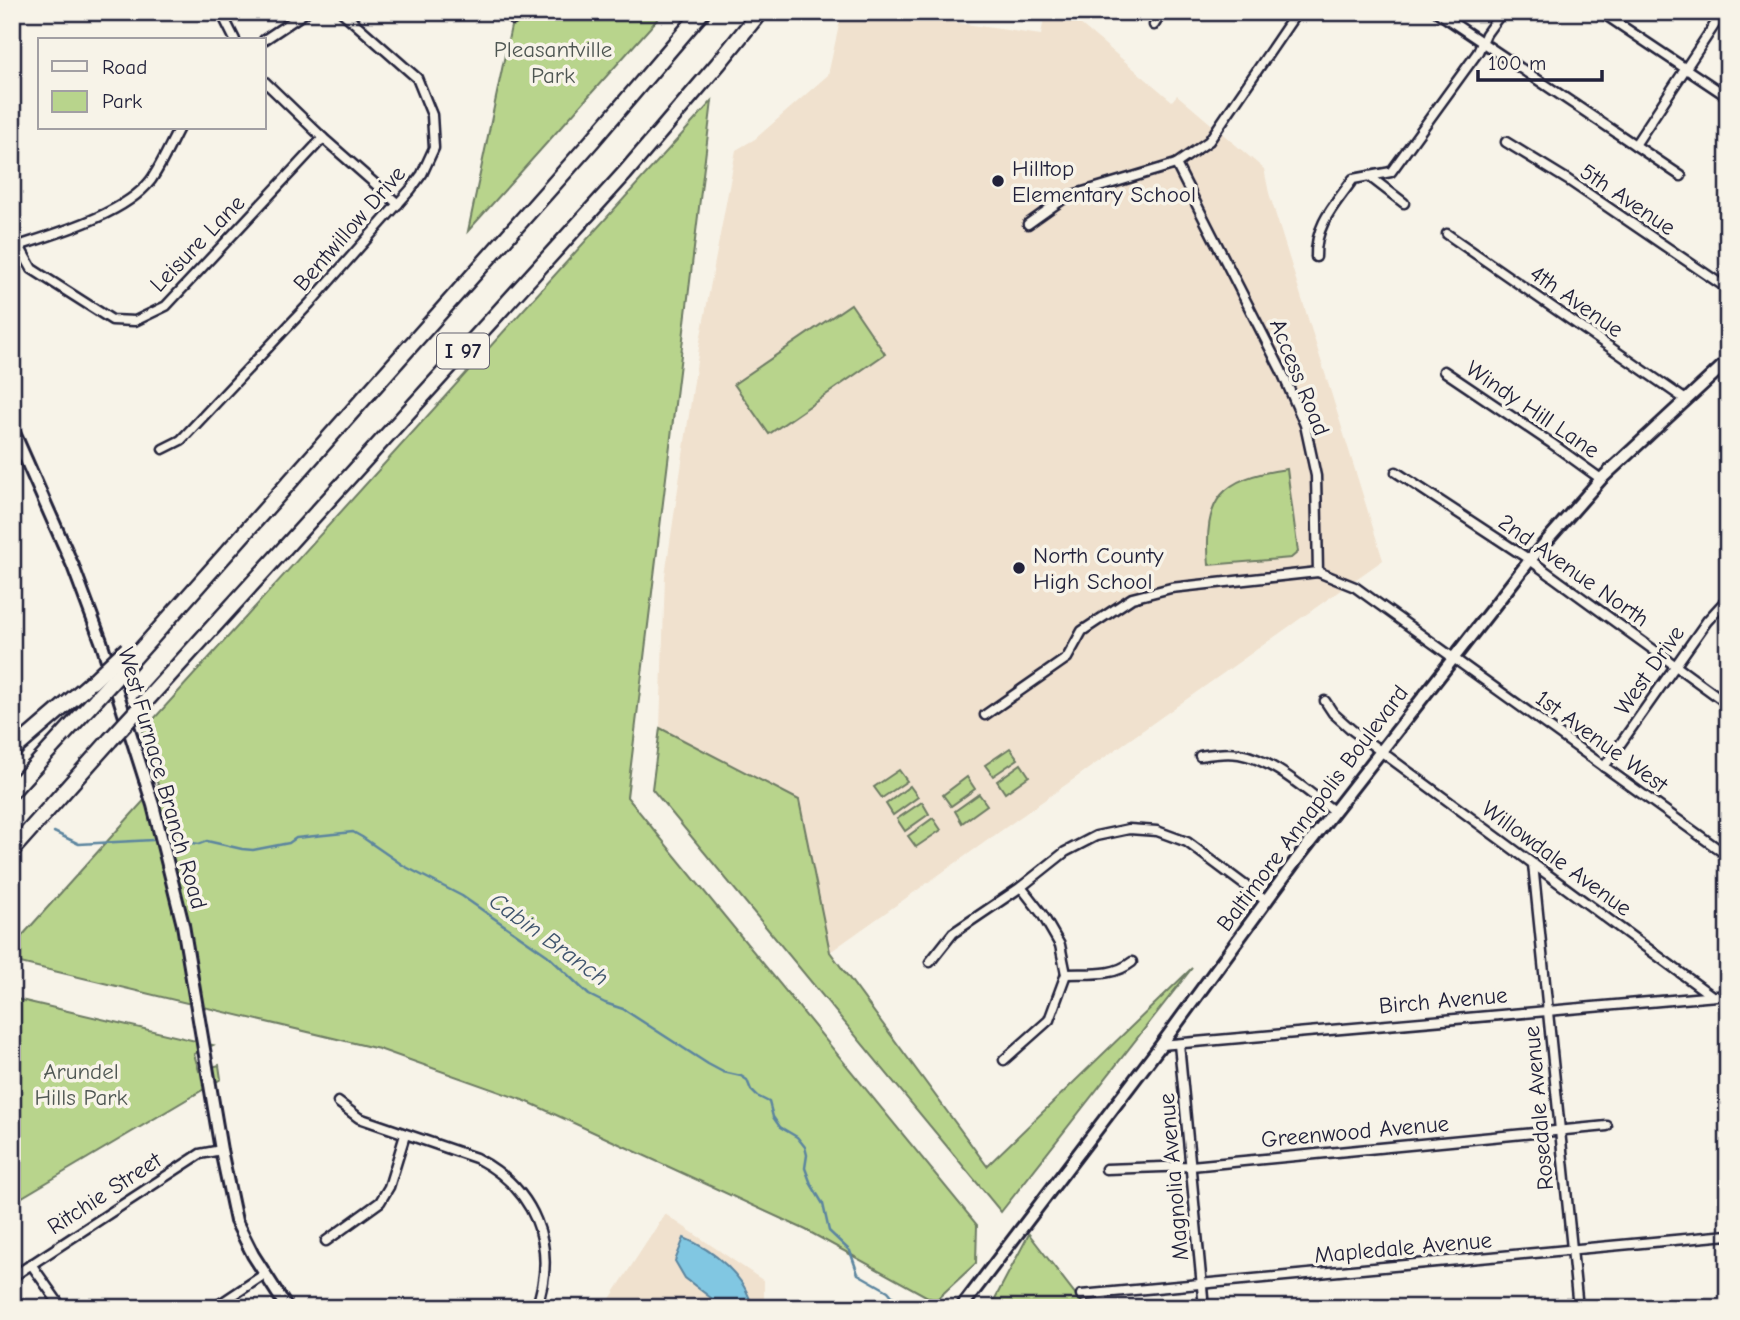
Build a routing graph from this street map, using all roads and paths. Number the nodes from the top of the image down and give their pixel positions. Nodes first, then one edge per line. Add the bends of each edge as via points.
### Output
1 (221, 12) edge
2 (306, 12) edge
3 (342, 12) edge
4 (505, 12) edge
5 (702, 12) edge
6 (760, 12) edge
7 (1162, 12) edge
8 (1297, 12) edge
9 (1437, 12) edge
10 (1502, 12) edge
11 (1601, 12) edge
12 (1723, 12) edge
13 (12, 19) edge
14 (513, 20) dead end
15 (12, 25) edge
16 (1154, 25) dead end
17 (234, 38) edge
18 (266, 39) edge
19 (1482, 42) junction
20 (1685, 69) junction
21 (266, 83) edge
22 (1728, 97) edge
23 (178, 130) edge
24 (323, 138) junction
25 (1506, 142) dead end
26 (1635, 145) junction
27 (1176, 164) junction
28 (1369, 176) junction
29 (1681, 176) dead end
30 (1404, 203) dead end
31 (398, 204) junction
32 (1028, 224) dead end
33 (1447, 234) dead end
34 (15, 247) edge
35 (1317, 257) dead end
36 (1728, 289) edge
37 (1726, 368) edge
38 (1444, 372) dead end
39 (1686, 400) junction
40 (12, 428) edge
41 (16, 447) edge
42 (163, 450) dead end
43 (1396, 472) dead end
44 (1601, 479) junction
45 (1530, 560) junction
46 (1318, 572) junction
47 (1728, 598) edge
48 (129, 655) junction
49 (1453, 657) junction
50 (1676, 666) junction
51 (1325, 701) dead end
52 (1728, 704) edge
53 (985, 715) dead end
54 (12, 751) edge
55 (1380, 751) junction
56 (1200, 756) dead end
57 (1604, 767) junction
58 (12, 791) edge
59 (1334, 811) junction
60 (12, 849) edge
61 (1728, 856) edge
62 (1533, 864) junction
63 (1021, 887) junction
64 (1266, 901) junction
65 (930, 962) dead end
66 (1132, 962) dead end
67 (1066, 974) junction
68 (1728, 995) edge
69 (1712, 996) junction
70 (1549, 1010) junction
71 (1179, 1044) junction
72 (1161, 1045) junction
73 (1004, 1059) dead end
74 (338, 1102) dead end
75 (1607, 1126) dead end
76 (1559, 1130) junction
77 (405, 1135) junction
78 (221, 1150) junction
79 (1191, 1166) junction
80 (1106, 1169) dead end
81 (1728, 1235) edge
82 (326, 1241) dead end
83 (1572, 1251) junction
84 (31, 1265) junction
85 (264, 1274) junction
86 (12, 1277) edge
87 (1202, 1285) junction
88 (1081, 1295) dead end
89 (62, 1308) edge
90 (214, 1308) edge
91 (287, 1308) edge
92 (536, 1308) edge
93 (961, 1308) edge
94 (1204, 1308) edge
95 (1578, 1308) edge

1 - 17 street
2 - 18 street
3 - 31 street, Bentwillow Drive via 417,78 433,118 433,151
4 - 14 street
5 - 48 highway, I 97
6 - 60 highway, I 97, bridge via 625,173
7 - 16 street
8 - 27 street via 1209,141
9 - 19 street
10 - 19 street
11 - 20 street
12 - 20 street
13 - 15 street
19 - 26 street
19 - 28 street via 1391,172
20 - 22 street
20 - 26 street
21 - 24 street
23 - 34 street via 152,178 128,203
24 - 31 street
24 - 34 street, Leisure Lane via 166,306 135,321 112,320 57,287 32,269
25 - 36 street, 5th Avenue
26 - 29 street
27 - 32 street via 1066,197
27 - 46 street, Access Road via 1304,425 1315,476
28 - 30 street
28 - 35 street via 1353,179 1321,226
31 - 42 street, Bentwillow Drive via 181,440
33 - 39 street, 4th Avenue
37 - 39 main road, Baltimore Annapolis Boulevard
38 - 44 street, Windy Hill Lane
39 - 44 main road, Baltimore Annapolis Boulevard
40 - 41 main road, West Furnace Branch Road
41 - 78 main road, West Furnace Branch Road via 73,566 153,805 184,925
43 - 45 street, 2nd Avenue North
44 - 45 main road, Baltimore Annapolis Boulevard
45 - 49 main road, Baltimore Annapolis Boulevard
45 - 50 street, 2nd Avenue North
46 - 49 street, 1st Avenue West via 1355,587
46 - 53 street via 1171,587 1132,598 1082,631 1067,658
47 - 50 street, West Drive
48 - 54 highway, bridge
48 - 58 highway, bridge via 97,698
49 - 55 main road, Baltimore Annapolis Boulevard
49 - 57 street, 1st Avenue West
50 - 52 street, 2nd Avenue North
50 - 57 street, West Drive
51 - 55 street, Willowdale Avenue via 1340,721
55 - 59 main road, Baltimore Annapolis Boulevard
55 - 62 street, Willowdale Avenue
56 - 59 street via 1236,753 1252,757
57 - 61 street, 1st Avenue West
59 - 64 main road, Baltimore Annapolis Boulevard
62 - 69 street, Willowdale Avenue
62 - 70 street, Rosedale Avenue
63 - 64 street via 1065,852 1096,836 1129,829 1157,831 1187,842
63 - 65 street via 953,933
63 - 67 street via 1060,945
64 - 72 main road, Baltimore Annapolis Boulevard
66 - 67 street via 1107,973
67 - 73 street via 1049,1020
68 - 69 street, Birch Avenue
69 - 70 street, Birch Avenue
70 - 71 street, Birch Avenue
70 - 76 street, Rosedale Avenue
71 - 72 street, Birch Avenue
71 - 79 street, Magnolia Avenue
72 - 93 main road, Baltimore Annapolis Boulevard
74 - 77 street via 359,1118
75 - 76 street, Greenwood Avenue
76 - 79 street, Greenwood Avenue
76 - 83 street, Rosedale Avenue
77 - 82 street via 380,1202
77 - 92 street via 476,1158 516,1186 533,1211 544,1243 546,1266
78 - 84 street, Ritchie Street via 200,1154
78 - 85 main road, West Furnace Branch Road via 236,1221
79 - 80 street, Greenwood Avenue
79 - 87 street, Magnolia Avenue
81 - 83 street, Mapledale Avenue
83 - 87 street, Mapledale Avenue
83 - 95 street, Rosedale Avenue
84 - 86 street, Ritchie Street
84 - 89 street
85 - 90 street
85 - 91 main road, West Furnace Branch Road
87 - 88 street, Mapledale Avenue
87 - 94 street, Magnolia Avenue

